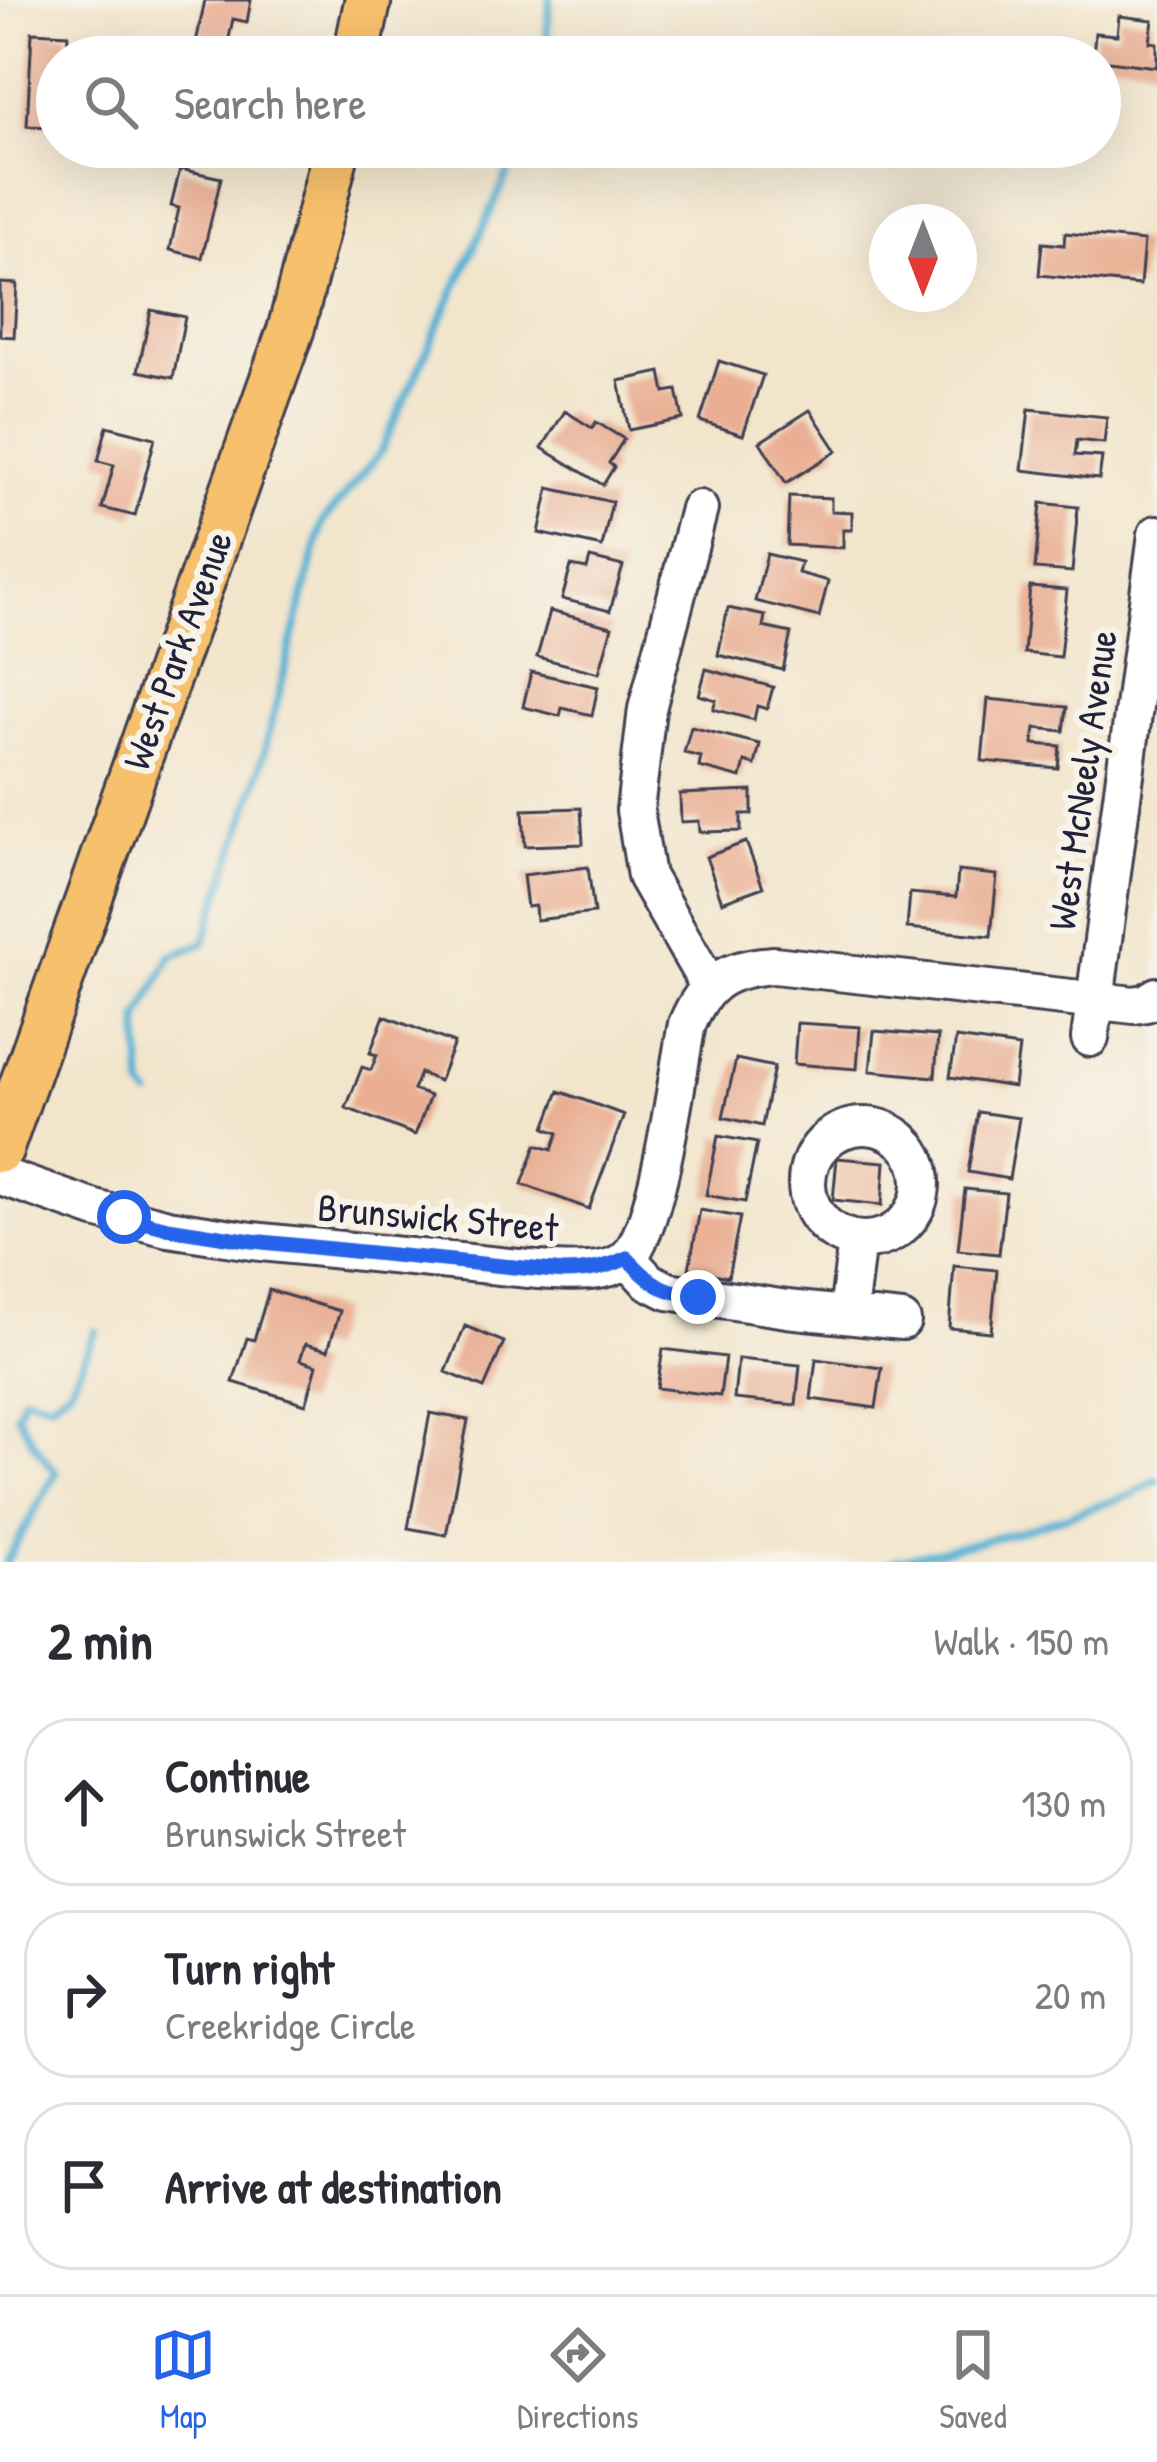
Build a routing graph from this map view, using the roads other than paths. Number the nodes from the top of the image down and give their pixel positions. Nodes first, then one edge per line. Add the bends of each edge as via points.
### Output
1 (368, 0) edge
2 (360, 36) edge
3 (333, 168) edge
4 (698, 509) dead end
5 (1157, 534) edge
6 (1150, 642) edge
7 (709, 986) junction
8 (1157, 996) edge
9 (1095, 999) junction
10 (1090, 1038) dead end
11 (0, 1149) edge
12 (0, 1176) edge
13 (857, 1240) dead end
14 (627, 1258) junction
15 (848, 1314) junction
16 (902, 1321) dead end

1 - 2 main road
3 - 11 main road, West Park Avenue via 291,329
4 - 7 street via 647,710 634,810 646,876
5 - 6 street, West McNeely Avenue
6 - 9 street, West McNeely Avenue
7 - 9 street via 774,965
7 - 14 street via 687,1024 654,1200
8 - 9 street via 1133,1005
9 - 10 street, West McNeely Avenue
12 - 14 street, Brunswick Street via 94,1210 252,1241 564,1272
13 - 15 street
14 - 15 street via 668,1291
15 - 16 street

